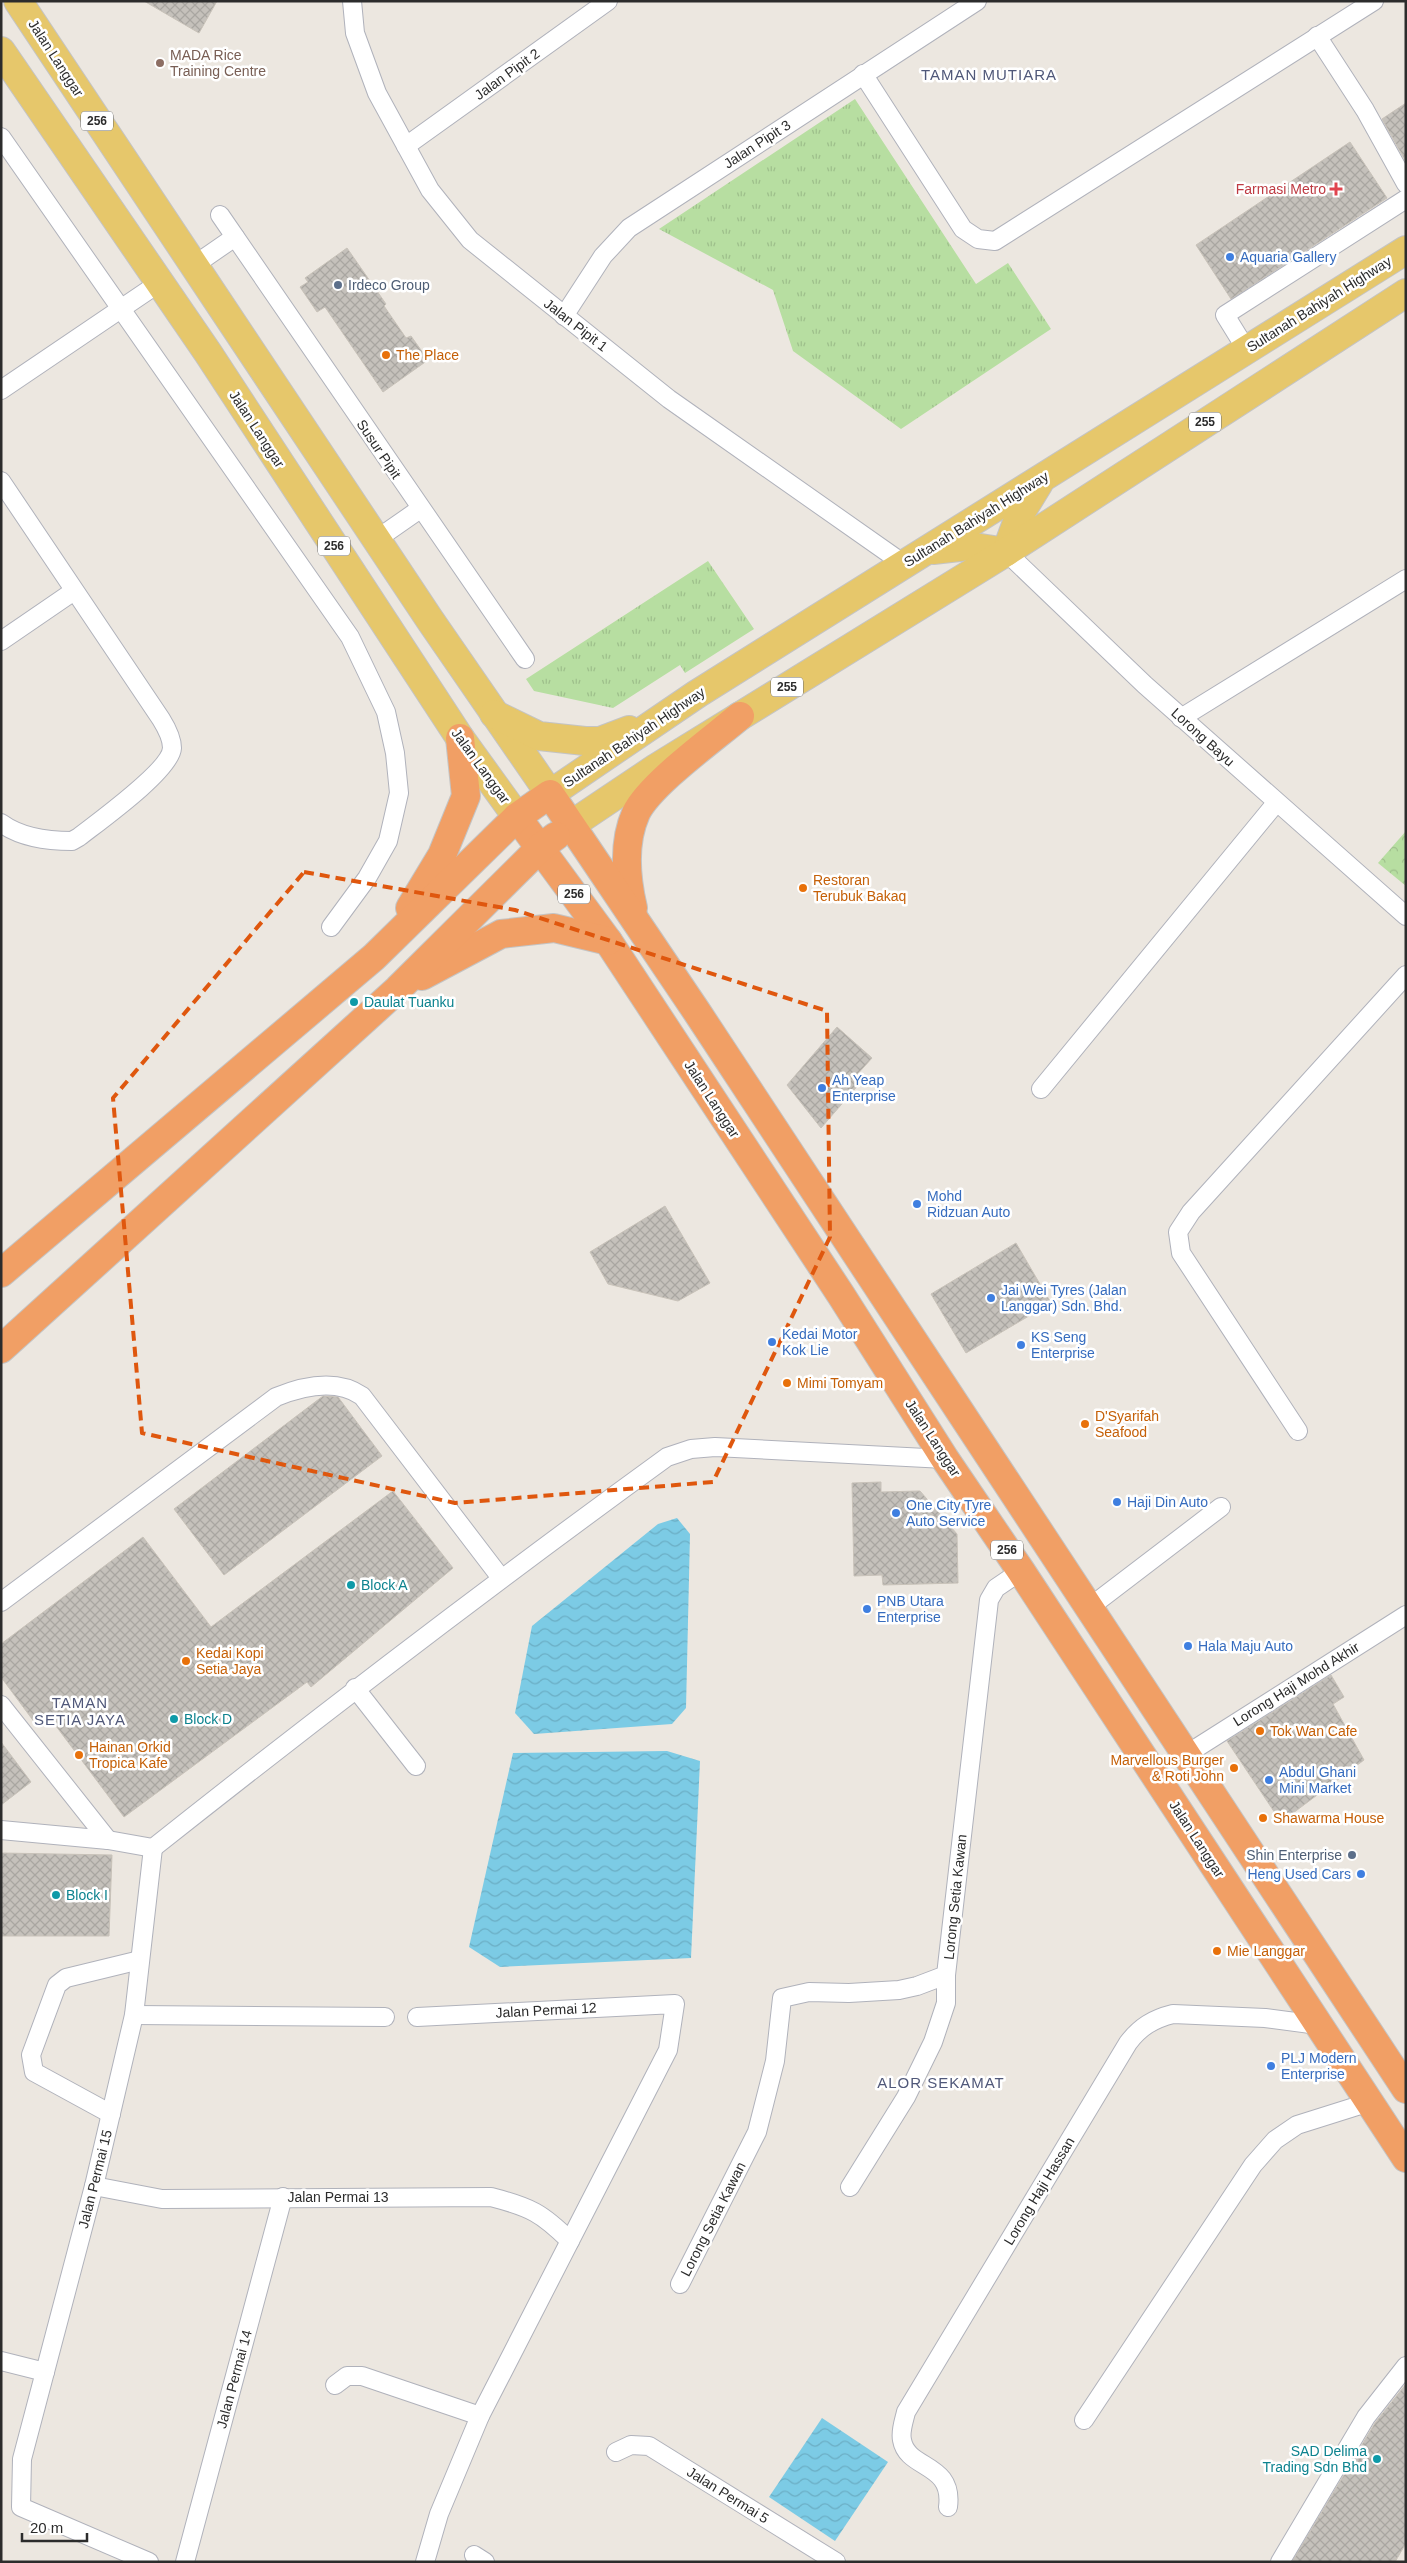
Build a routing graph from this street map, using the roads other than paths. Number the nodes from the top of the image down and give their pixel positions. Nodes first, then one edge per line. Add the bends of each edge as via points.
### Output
1 (18, 1) edge
2 (352, 1) edge
3 (608, 1) edge
4 (977, 1) edge
5 (1374, 1) edge
6 (1317, 36) junction
7 (1, 51) edge
8 (863, 74) junction
9 (1, 137) edge
10 (406, 146) junction
11 (1406, 184) edge
12 (1406, 199) edge
13 (220, 214) dead end
14 (235, 237) junction
15 (176, 240) junction
16 (1406, 250) edge
17 (193, 266) junction
18 (1406, 293) edge
19 (140, 297) junction
20 (564, 316) junction
21 (1246, 349) junction
22 (1, 390) edge
23 (1041, 479) junction
24 (1, 481) edge
25 (420, 509) junction
26 (377, 539) junction
27 (1006, 552) junction
28 (914, 557) junction
29 (1406, 579) edge
30 (74, 592) junction
31 (1, 641) edge
32 (525, 659) dead end
33 (697, 694) junction
34 (493, 713) junction
35 (740, 716) junction
36 (1181, 718) junction
37 (460, 738) junction
38 (550, 794) junction
39 (1276, 803) junction
40 (518, 817) junction
41 (1, 823) edge
42 (571, 825) junction
43 (541, 847) junction
44 (1406, 916) edge
45 (635, 918) junction
46 (330, 927) dead end
47 (608, 941) junction
48 (374, 957) junction
49 (1406, 975) edge
50 (398, 989) junction
51 (1042, 1089) dead end
52 (1, 1273) edge
53 (1, 1349) edge
54 (1298, 1431) dead end
55 (945, 1459) junction
56 (1221, 1507) dead end
57 (1021, 1571) junction
58 (501, 1578) junction
59 (1, 1602) edge
60 (1090, 1607) junction
61 (1406, 1615) edge
62 (355, 1688) junction
63 (1, 1705) edge
64 (1187, 1754) junction
65 (416, 1766) dead end
66 (1, 1830) edge
67 (108, 1840) junction
68 (153, 1848) junction
69 (140, 1960) junction
70 (946, 1975) junction
71 (134, 2015) junction
72 (385, 2017) dead end
73 (417, 2017) dead end
74 (1318, 2026) junction
75 (1406, 2088) edge
76 (1370, 2102) junction
77 (111, 2114) junction
78 (1406, 2158) edge
79 (94, 2186) junction
80 (850, 2188) dead end
81 (283, 2196) junction
82 (570, 2241) junction
83 (680, 2284) dead end
84 (1, 2361) edge
85 (1406, 2366) edge
86 (44, 2372) junction
87 (335, 2386) dead end
88 (480, 2416) junction
89 (1084, 2420) dead end
90 (616, 2452) dead end
91 (948, 2506) dead end
92 (149, 2562) edge
93 (185, 2562) edge
94 (425, 2562) edge
95 (836, 2562) edge
96 (1280, 2562) edge

1 - 15 main road, Jalan Langgar / 256
2 - 10 street, Jalan Pipit 1 via 355,33 365,66
3 - 10 street, Jalan Pipit 2
4 - 8 street, Jalan Pipit 3
5 - 6 street
6 - 8 street via 995,241 978,239 963,230
6 - 11 street via 1365,110
7 - 19 main road, Jalan Langgar / 256 via 144,261
8 - 20 street, Jalan Pipit 3 via 629,228 603,256
9 - 19 street
10 - 20 street, Jalan Pipit 1 via 430,190 470,240
12 - 21 street via 1225,315
13 - 14 street, Susur Pipit
14 - 17 street
14 - 25 street, Susur Pipit
15 - 17 main road, Jalan Langgar / 256
15 - 19 main road via 177,257 170,274
16 - 21 main road, Sultanah Bahiyah Highway
17 - 26 main road, Jalan Langgar / 256
18 - 27 main road, 255
19 - 22 street
19 - 37 main road, Jalan Langgar / 256
19 - 46 street via 350,636 386,712 399,793 388,841 367,878
20 - 28 street, Jalan Pipit 1 via 669,399
21 - 23 main road, Sultanah Bahiyah Highway
23 - 27 main road via 1020,514
23 - 28 main road, Sultanah Bahiyah Highway
24 - 30 street
25 - 26 street
25 - 32 street, Susur Pipit
26 - 34 main road, Jalan Langgar / 256
27 - 28 main road via 968,546
27 - 35 main road, 255
27 - 36 street, Lorong Bayu
28 - 33 main road, Sultanah Bahiyah Highway
29 - 36 street
30 - 31 street
30 - 41 street via 168,730 172,748 165,764 153,777 79,837 72,840 23,834
33 - 34 main road via 617,736 600,741 539,736
33 - 38 main road, Sultanah Bahiyah Highway
34 - 38 main road, Jalan Langgar / 256
35 - 42 main road, 255
35 - 45 highway via 656,787 636,813 628,848 627,883
36 - 39 street, Lorong Bayu
37 - 40 main road, Jalan Langgar / 256
37 - 48 highway via 466,796 442,855 412,906
38 - 40 highway
38 - 42 highway, Jalan Langgar / 256
39 - 44 street, Lorong Bayu
39 - 51 street
40 - 43 highway, Jalan Langgar / 256
40 - 48 highway
42 - 43 highway, 255
42 - 45 highway, Jalan Langgar / 256
43 - 47 highway, Jalan Langgar / 256
43 - 50 highway
45 - 60 highway, Jalan Langgar / 256
47 - 50 highway via 554,928 501,934
47 - 55 highway, Jalan Langgar / 256 via 842,1295
48 - 52 highway
49 - 54 street via 1191,1212 1178,1232 1180,1253
50 - 53 highway
55 - 57 highway, Jalan Langgar / 256
55 - 58 street via 715,1447 691,1449 667,1458
56 - 60 street
57 - 70 street, Lorong Setia Kawan via 996,1588 989,1600
57 - 74 highway, Jalan Langgar / 256
58 - 59 street via 362,1396 352,1389 322,1385 276,1397
58 - 62 street
60 - 64 highway, Jalan Langgar / 256
61 - 64 street, Lorong Haji Mohd Akhir
62 - 65 street
62 - 68 street
63 - 67 street
64 - 75 highway, Jalan Langgar / 256
66 - 67 street
67 - 68 street
68 - 69 street, Jalan Permai 15
69 - 71 street, Jalan Permai 15
69 - 77 street via 66,1978 58,1985 31,2055 34,2072
70 - 80 street via 946,2003 933,2042 906,2097
70 - 83 street, Lorong Setia Kawan via 899,1990 809,1992 782,1998 774,2061 757,2132
71 - 72 street
71 - 77 street, Jalan Permai 15
73 - 82 street, Jalan Permai 12 via 675,2004 668,2050
74 - 76 highway, Jalan Langgar / 256
74 - 91 street, Lorong Haji Hassan via 1265,2018 1173,2014 1158,2017 1144,2025 1128,2043 906,2412 901,2438 904,2446 944,2480 948,2488
76 - 78 highway, Jalan Langgar / 256
76 - 89 street via 1297,2125 1264,2152
77 - 79 street, Jalan Permai 15
79 - 81 street, Jalan Permai 13 via 162,2199
79 - 86 street, Jalan Permai 15
81 - 82 street, Jalan Permai 13 via 492,2197 533,2210 548,2219
81 - 93 street, Jalan Permai 14
82 - 88 street
84 - 86 street
85 - 96 street via 1366,2416
86 - 92 street, Jalan Permai 15 via 22,2459 21,2506
87 - 88 street via 347,2376 362,2376
88 - 94 street via 439,2514
90 - 95 street, Jalan Permai 5 via 631,2445 649,2446

